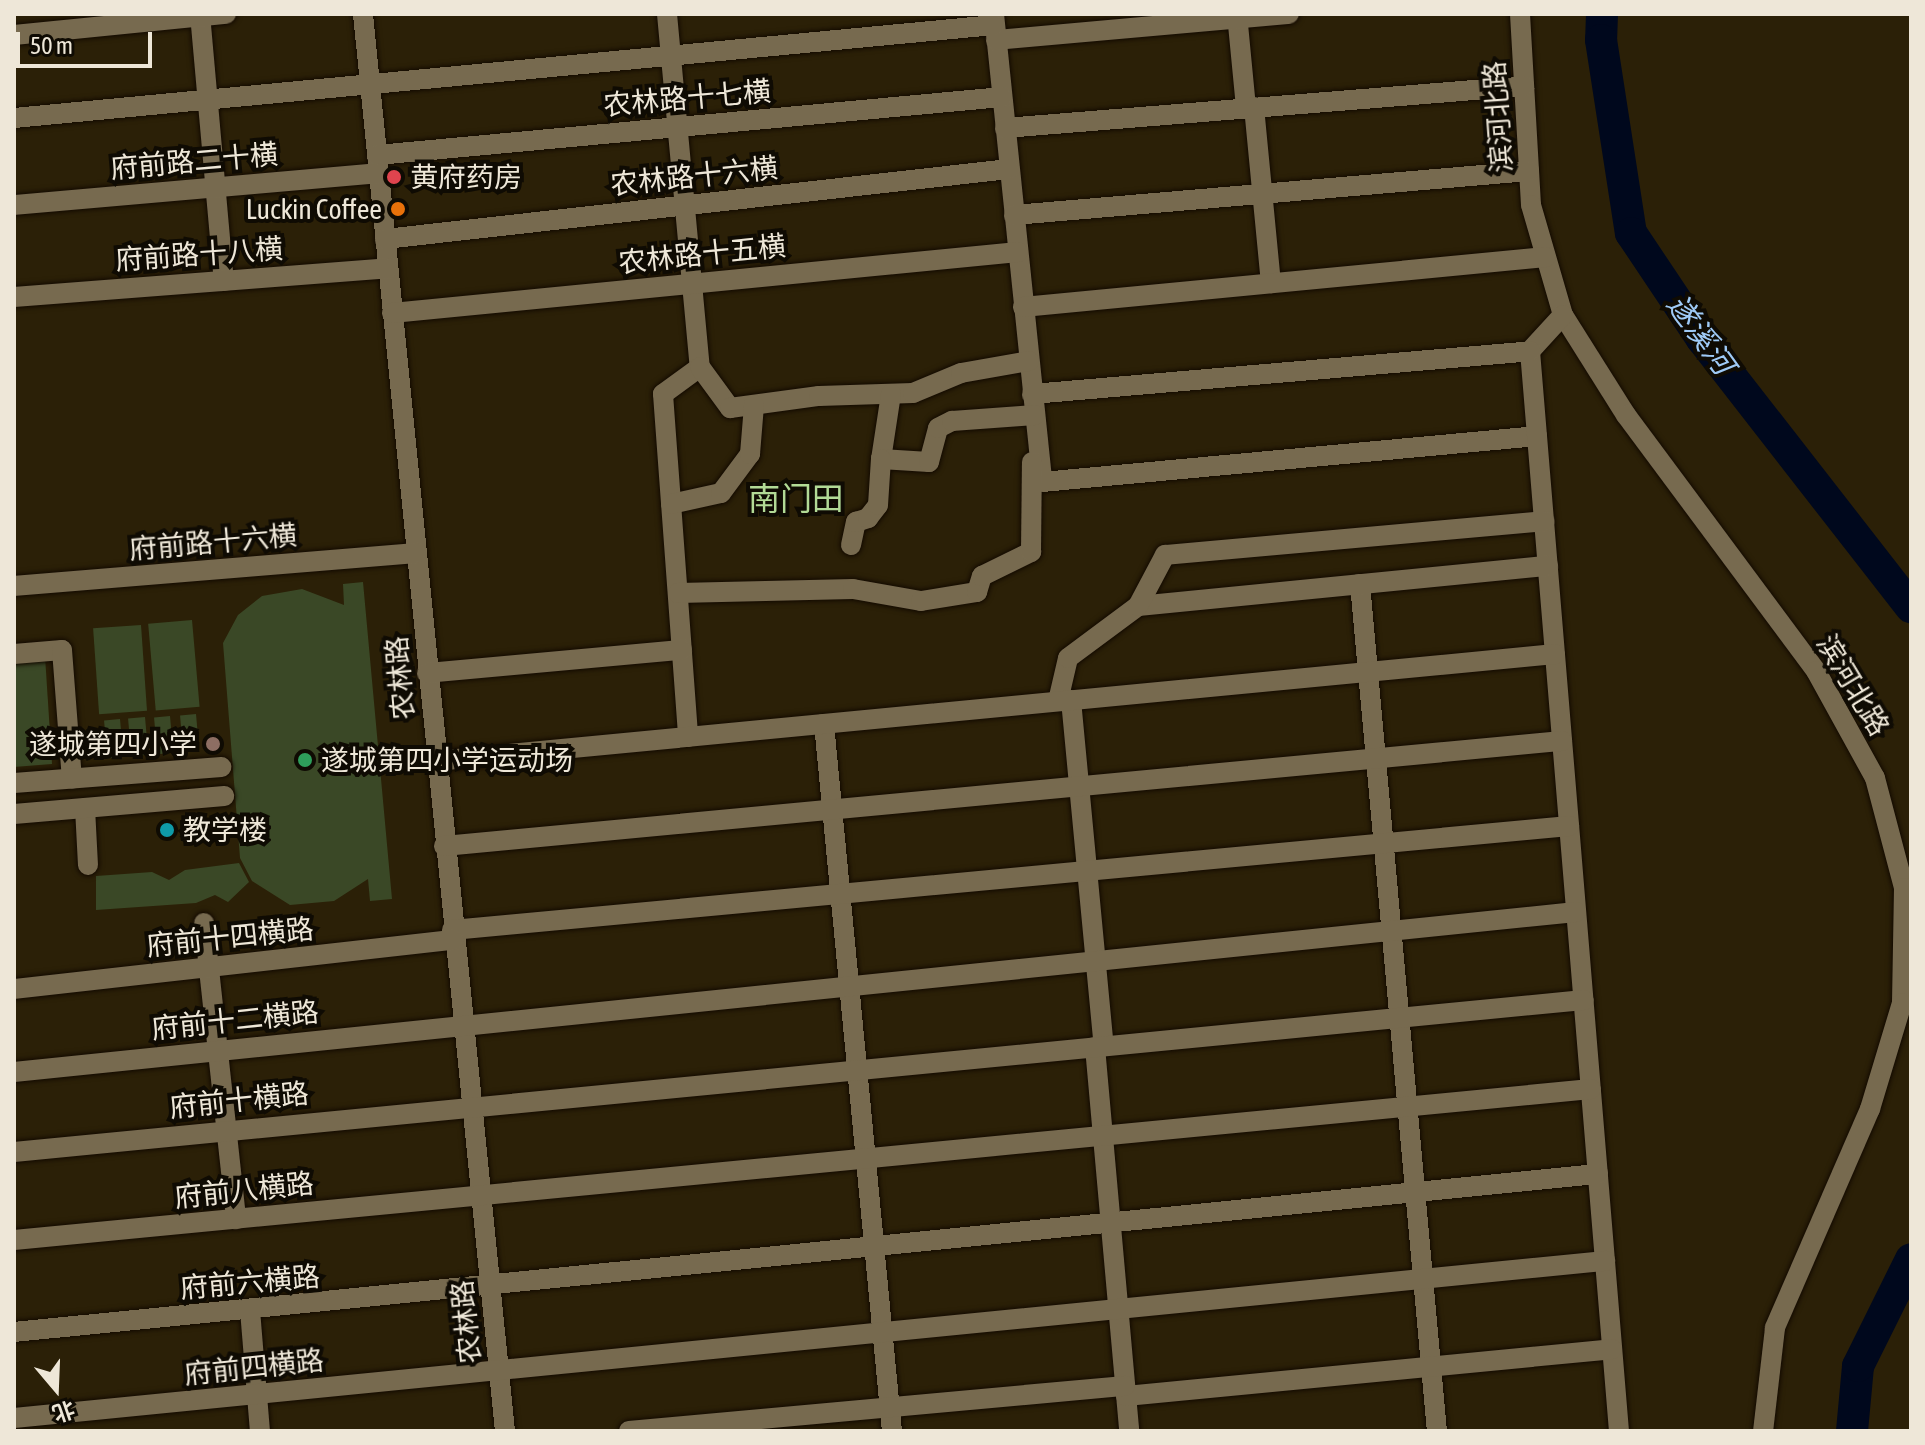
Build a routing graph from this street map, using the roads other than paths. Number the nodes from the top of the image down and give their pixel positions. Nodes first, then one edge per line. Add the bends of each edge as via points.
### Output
1 (226, 14) edge
2 (363, 14) edge
3 (667, 14) edge
4 (1289, 14) edge
5 (1520, 14) edge
6 (200, 15) edge
7 (1237, 16) edge
8 (995, 26) edge
9 (14, 35) edge
10 (671, 56) junction
11 (370, 85) junction
12 (1524, 86) junction
13 (1002, 97) junction
14 (208, 100) junction
15 (1250, 108) junction
16 (14, 118) edge
17 (678, 127) junction
18 (1005, 128) junction
19 (378, 164) junction
20 (1009, 169) junction
21 (1529, 171) junction
22 (215, 187) junction
23 (1263, 194) junction
24 (14, 205) edge
25 (685, 206) junction
26 (1014, 215) junction
27 (385, 239) junction
28 (1018, 252) junction
29 (1546, 257) junction
30 (388, 268) junction
31 (224, 281) junction
32 (692, 283) junction
33 (1271, 283) junction
34 (14, 297) edge
35 (1023, 307) junction
36 (392, 313) junction
37 (1563, 315) junction
38 (1530, 351) junction
39 (1029, 361) junction
40 (700, 367) junction
41 (891, 394) junction
42 (1032, 394) junction
43 (754, 405) junction
44 (1035, 415) junction
45 (1537, 436) junction
46 (1038, 447) junction
47 (881, 459) junction
48 (671, 504) junction
49 (1544, 521) junction
50 (851, 545) dead end
51 (416, 553) junction
52 (1548, 566) junction
53 (1360, 584) junction
54 (14, 586) edge
55 (678, 593) junction
56 (1138, 606) junction
57 (682, 650) junction
58 (14, 654) edge
59 (1555, 654) junction
60 (1368, 672) junction
61 (427, 673) junction
62 (1065, 701) junction
63 (824, 724) junction
64 (688, 737) junction
65 (1562, 741) junction
66 (1377, 758) junction
67 (436, 761) junction
68 (221, 767) dead end
69 (72, 779) junction
70 (14, 783) edge
71 (1079, 786) junction
72 (224, 796) dead end
73 (85, 808) junction
74 (832, 810) junction
75 (14, 814) edge
76 (1569, 826) junction
77 (1385, 843) junction
78 (444, 846) junction
79 (88, 865) dead end
80 (1087, 871) junction
81 (839, 894) junction
82 (1576, 912) junction
83 (204, 923) dead end
84 (1393, 930) junction
85 (453, 935) junction
86 (1096, 960) junction
87 (209, 967) junction
88 (848, 984) junction
89 (14, 989) edge
90 (1584, 1000) junction
91 (1401, 1018) junction
92 (461, 1023) junction
93 (1100, 1047) junction
94 (217, 1050) junction
95 (856, 1070) junction
96 (14, 1072) edge
97 (1591, 1089) junction
98 (1409, 1106) junction
99 (470, 1108) junction
100 (226, 1129) junction
101 (1103, 1136) junction
102 (14, 1152) edge
103 (866, 1158) junction
104 (1598, 1174) junction
105 (1416, 1193) junction
106 (480, 1195) junction
107 (236, 1219) junction
108 (1111, 1224) junction
109 (14, 1240) edge
110 (874, 1249) junction
111 (1605, 1261) junction
112 (1423, 1279) junction
113 (491, 1288) junction
114 (1118, 1308) junction
115 (250, 1310) junction
116 (882, 1331) junction
117 (14, 1332) edge
118 (1612, 1349) junction
119 (1431, 1367) junction
120 (499, 1368) junction
121 (1126, 1391) junction
122 (259, 1396) junction
123 (889, 1407) junction
124 (14, 1418) edge
125 (260, 1431) edge
126 (505, 1431) edge
127 (629, 1431) edge
128 (892, 1431) edge
129 (1129, 1431) edge
130 (1437, 1431) edge
131 (1619, 1431) edge
132 (1763, 1431) edge

1 - 6 street
2 - 11 street, 农林路
3 - 10 street
4 - 7 street
5 - 12 street, 滨河北路
6 - 9 street
6 - 14 street
7 - 8 street
7 - 15 street
8 - 10 street
8 - 13 street
10 - 11 street
10 - 17 street
11 - 14 street
11 - 19 street, 农林路
12 - 15 street
12 - 21 street, 滨河北路
13 - 17 street, 农林路十七横
13 - 18 street
14 - 16 street
14 - 22 street
15 - 18 street
15 - 23 street
17 - 19 street, 农林路十七横
17 - 25 street
18 - 20 street
19 - 22 street, 府前路二十横
19 - 27 street, 农林路
20 - 25 street, 农林路十六横
20 - 26 street
21 - 23 street
21 - 29 street, 滨河北路 via 1531,205
22 - 24 street, 府前路二十横
22 - 31 street
23 - 26 street
23 - 33 street
25 - 27 street, 农林路十六横
25 - 32 street
26 - 28 street
27 - 30 street, 农林路
28 - 32 street, 农林路十五横
28 - 35 street
29 - 33 street
29 - 37 street, 滨河北路
30 - 31 street, 府前路十八横
30 - 36 street, 农林路
31 - 34 street, 府前路十八横
32 - 36 street, 农林路十五横
32 - 40 street
33 - 35 street
35 - 39 street
36 - 51 street, 农林路
37 - 38 street
37 - 132 street, 滨河北路 via 1626,415 1816,671 1875,778 1904,888 1902,1003 1870,1109 1775,1328
38 - 42 street
38 - 45 street
39 - 41 street via 961,373 913,393
39 - 42 street
40 - 43 street via 730,408
40 - 48 street via 663,394
41 - 43 street
41 - 47 street
42 - 44 street
43 - 48 street via 750,454 721,493
44 - 46 street
44 - 47 street via 952,421 938,428 929,462
45 - 46 street via 1042,482
45 - 49 street
46 - 55 street via 1028,470 1031,552 982,576 977,592 921,601 853,589
47 - 50 street via 878,505 868,518 856,522
48 - 55 street
49 - 52 street
49 - 56 street via 1165,555
51 - 54 street, 府前路十六横
51 - 61 street, 农林路
52 - 53 street
52 - 59 street
53 - 56 street
53 - 60 street
55 - 57 street
56 - 62 street via 1068,658
57 - 61 street
57 - 64 street
58 - 69 street via 62,650
59 - 60 street
59 - 65 street
60 - 62 street
60 - 66 street
61 - 67 street, 农林路
62 - 63 street
62 - 71 street
63 - 64 street
63 - 74 street
64 - 67 street
65 - 66 street
65 - 76 street
66 - 71 street
66 - 77 street
67 - 78 street, 农林路
68 - 69 street
69 - 70 street
71 - 74 street
71 - 80 street
72 - 73 street
73 - 75 street
73 - 79 street
74 - 78 street
74 - 81 street
76 - 77 street, 府前十四横路
76 - 82 street
77 - 80 street, 府前十四横路
77 - 84 street
78 - 85 street, 农林路
80 - 81 street, 府前十四横路
80 - 86 street
81 - 85 street, 府前十四横路
81 - 88 street
82 - 84 street, 府前十二横路
82 - 90 street
83 - 87 street
84 - 86 street, 府前十二横路
84 - 91 street
85 - 87 street, 府前十四横路
85 - 92 street, 农林路
86 - 88 street, 府前十二横路
86 - 93 street
87 - 89 street, 府前十四横路
87 - 94 street
88 - 92 street, 府前十二横路
88 - 95 street
90 - 91 street, 府前十横路
90 - 97 street
91 - 93 street, 府前十横路
91 - 98 street
92 - 94 street, 府前十二横路
92 - 99 street, 农林路
93 - 95 street, 府前十横路
93 - 101 street
94 - 96 street, 府前十二横路
94 - 100 street
95 - 99 street, 府前十横路
95 - 103 street
97 - 98 street, 府前八横路
97 - 104 street
98 - 101 street, 府前八横路
98 - 105 street
99 - 100 street, 府前十横路
99 - 106 street, 农林路
100 - 102 street, 府前十横路
100 - 107 street
101 - 103 street, 府前八横路
101 - 108 street
103 - 106 street, 府前八横路
103 - 110 street
104 - 105 street, 府前六横路
104 - 111 street
105 - 108 street, 府前六横路
105 - 112 street
106 - 107 street, 府前八横路
106 - 113 street, 农林路
107 - 109 street, 府前八横路
108 - 110 street, 府前六横路
108 - 114 street
110 - 113 street, 府前六横路
110 - 116 street
111 - 112 street, 府前四横路
111 - 118 street
112 - 114 street, 府前四横路
112 - 119 street
113 - 115 street, 府前六横路
113 - 120 street, 农林路
114 - 116 street, 府前四横路
114 - 121 street
115 - 117 street, 府前六横路
115 - 122 street
116 - 120 street, 府前四横路
116 - 123 street
118 - 119 street
118 - 131 street
119 - 121 street
119 - 130 street
120 - 122 street, 府前四横路
120 - 126 street, 农林路
121 - 123 street
121 - 129 street
122 - 124 street, 府前四横路
122 - 125 street
123 - 127 street
123 - 128 street

